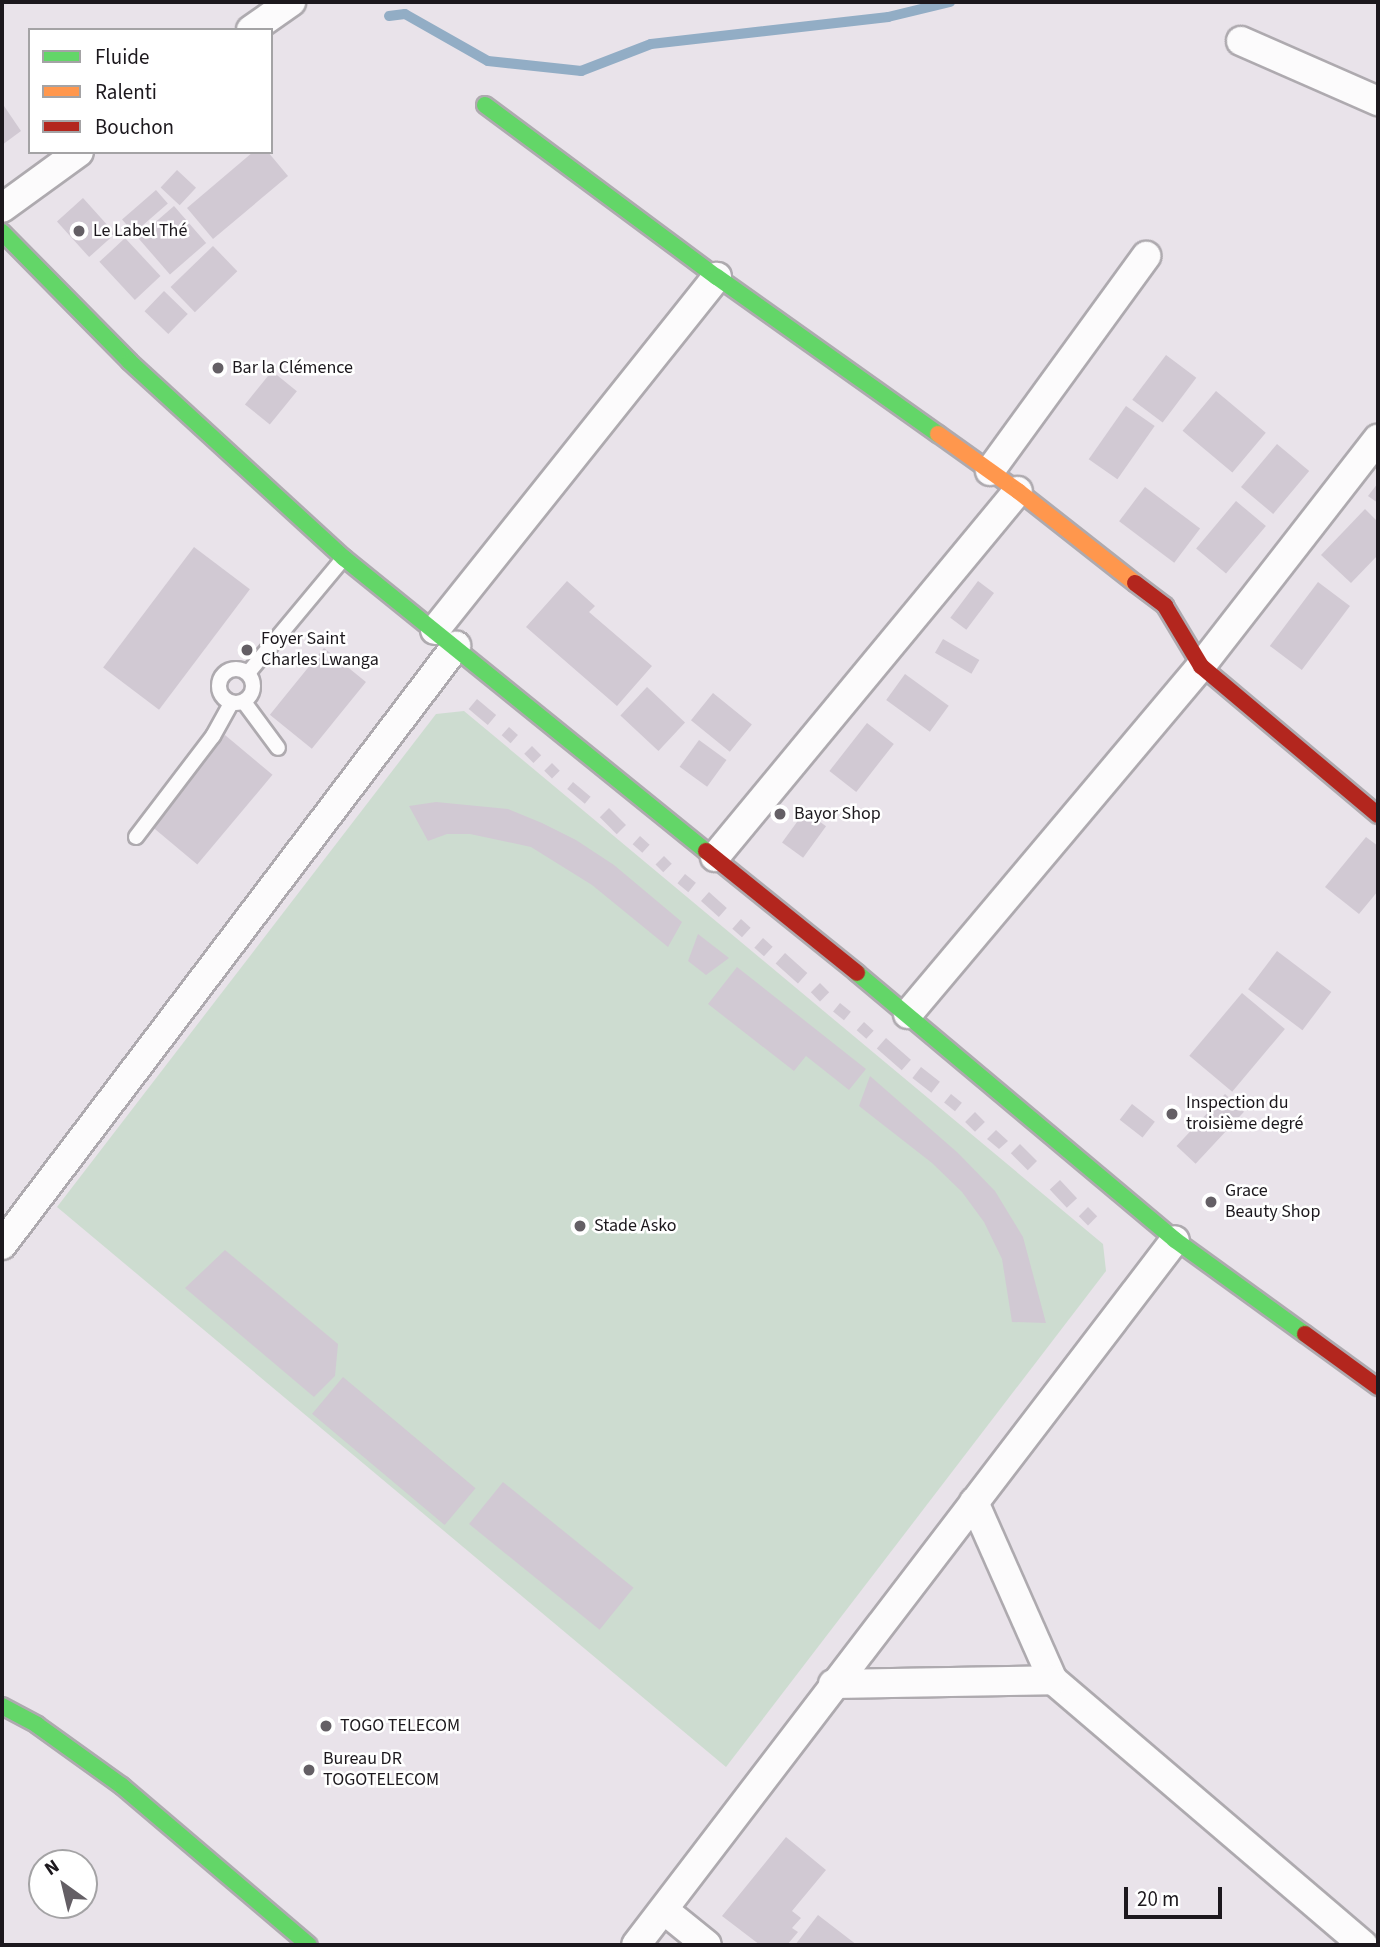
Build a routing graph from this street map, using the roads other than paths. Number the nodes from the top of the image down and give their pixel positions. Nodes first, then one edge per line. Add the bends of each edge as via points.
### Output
1 (291, 2) edge
2 (254, 28) edge
3 (1241, 41) dead end
4 (1378, 101) edge
5 (485, 105) dead end
6 (76, 154) edge
7 (2, 208) edge
8 (2, 232) edge
9 (1146, 256) dead end
10 (717, 277) junction
11 (1378, 439) edge
12 (990, 471) junction
13 (1018, 491) junction
14 (344, 558) junction
15 (445, 638) junction
16 (1201, 666) junction
17 (248, 673) junction
18 (238, 702) junction
19 (278, 748) dead end
20 (1378, 816) edge
21 (136, 836) dead end
22 (715, 857) junction
23 (908, 1014) junction
24 (1175, 1240) junction
25 (2, 1245) edge
26 (1378, 1387) edge
27 (974, 1502) junction
28 (1053, 1680) junction
29 (833, 1684) junction
30 (2, 1706) edge
31 (664, 1910) junction
32 (309, 1945) edge
33 (636, 1945) edge
34 (707, 1945) edge
35 (1363, 1945) edge

1 - 2 street
3 - 4 street
5 - 10 street
6 - 7 street
8 - 14 street via 130,362
9 - 12 street
10 - 12 street
10 - 15 street
11 - 16 street
12 - 13 street
13 - 16 street via 1165,606
13 - 22 street
14 - 15 street
14 - 17 lane
15 - 22 street
15 - 25 street
16 - 20 street
16 - 23 street
17 - 18 lane via 254,685 250,698
17 - 18 lane via 235,668 219,680 221,694
18 - 19 lane
18 - 21 lane
22 - 23 street
23 - 24 street
24 - 26 street
24 - 27 street
27 - 28 street
27 - 29 street
28 - 29 street
28 - 35 street
29 - 31 street
30 - 32 street via 37,1725 122,1787
31 - 33 street
31 - 34 street

